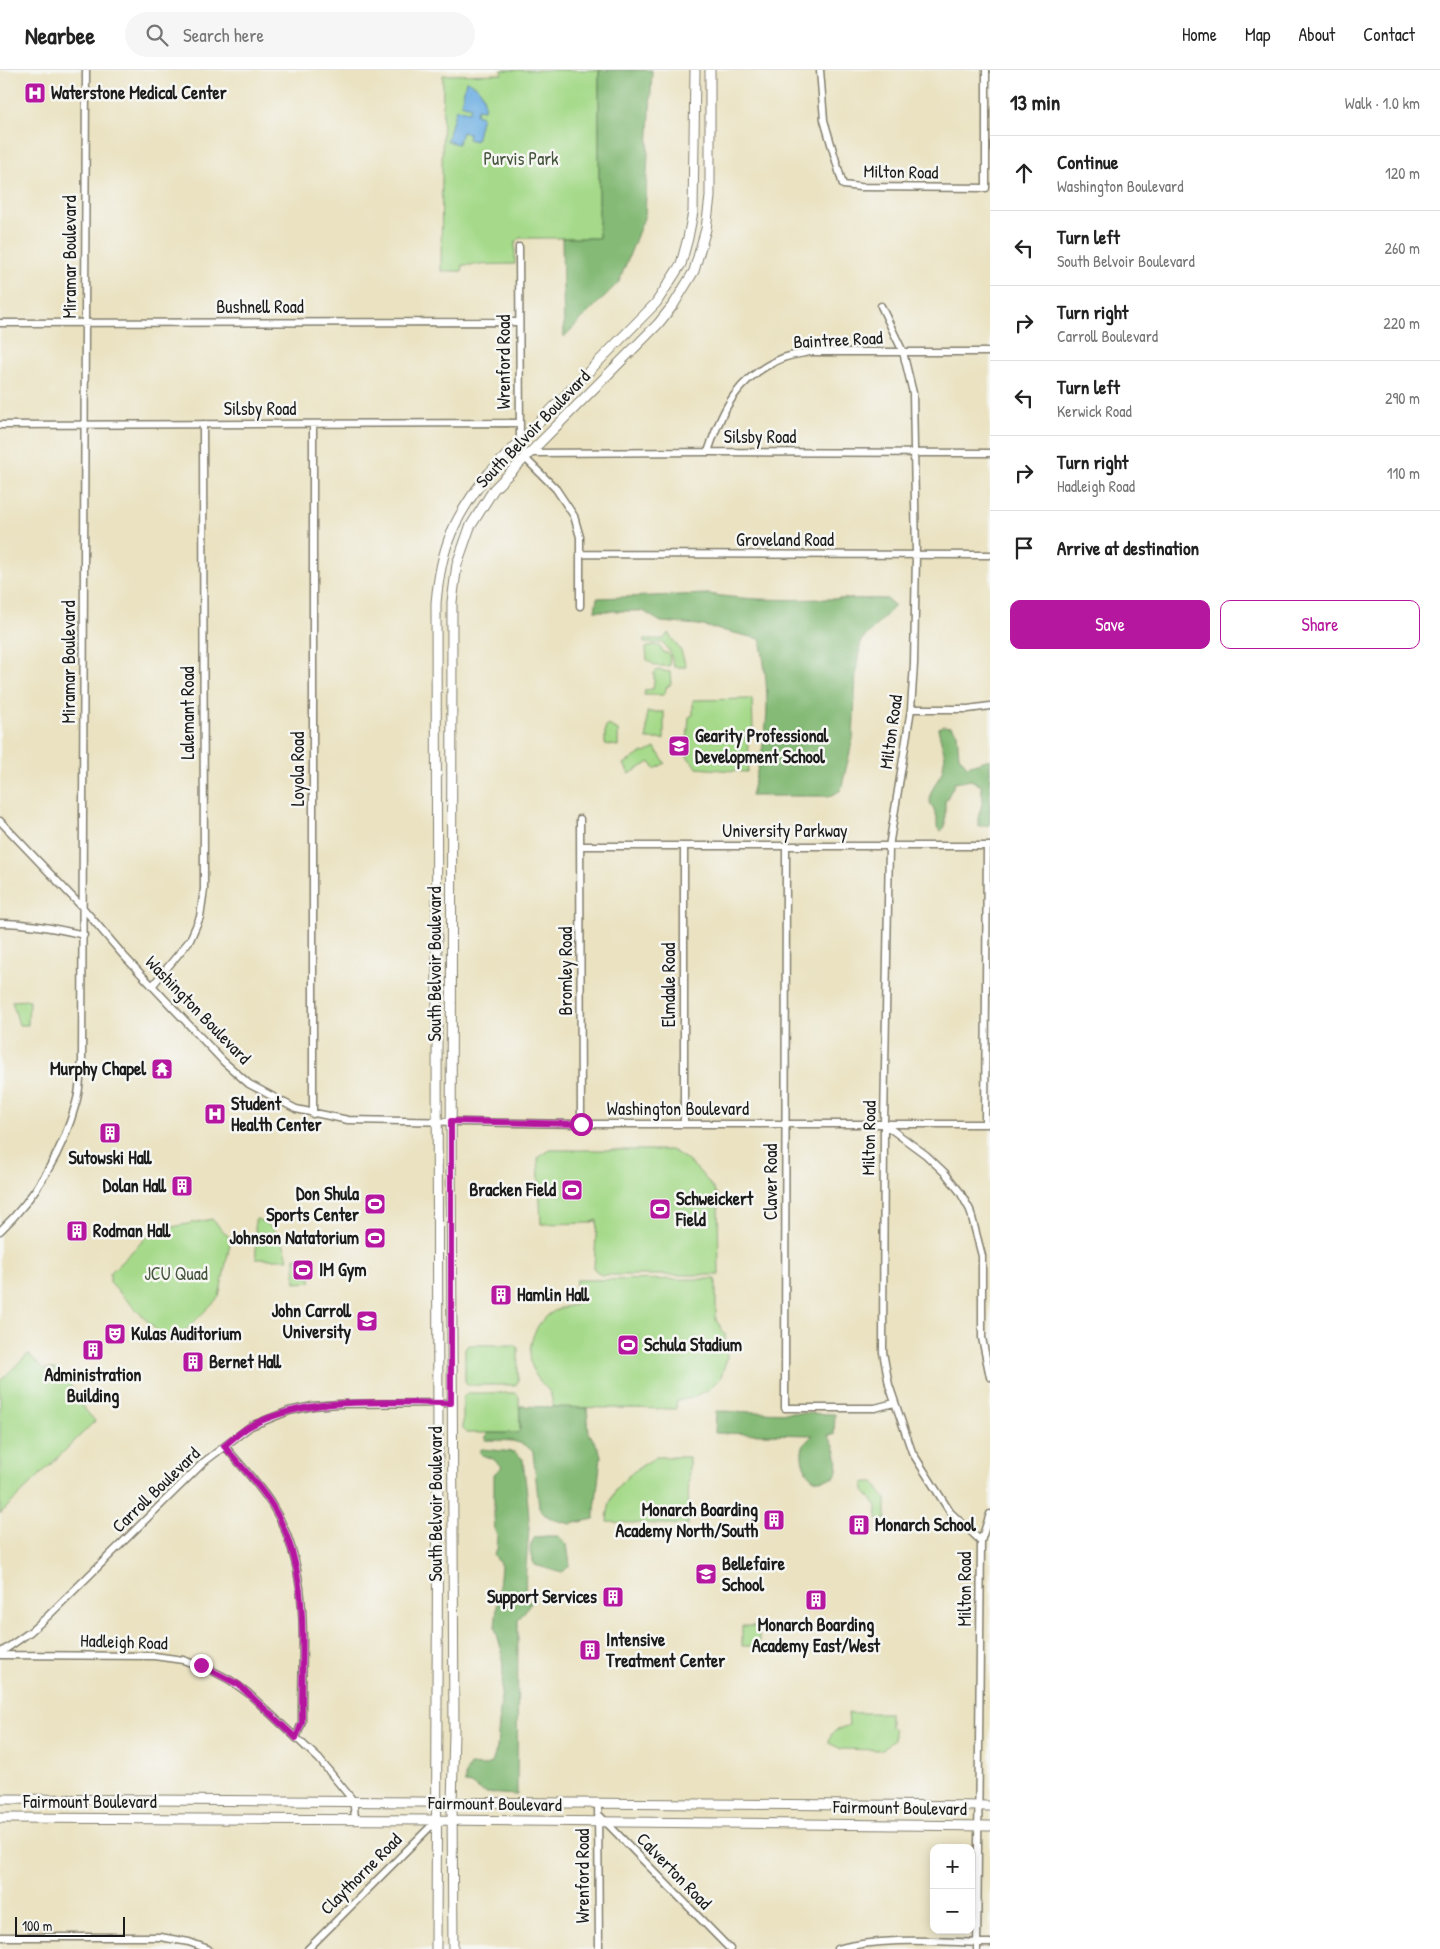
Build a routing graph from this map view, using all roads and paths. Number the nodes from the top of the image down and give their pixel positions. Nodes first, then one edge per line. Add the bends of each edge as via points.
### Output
1 (86, 70) edge
2 (695, 70) edge
3 (710, 70) edge
4 (820, 70) edge
5 (986, 70) edge
6 (519, 247) dead end
7 (881, 306) dead end
8 (519, 322) junction
9 (0, 323) edge
10 (85, 323) junction
11 (903, 352) junction
12 (990, 352) edge
13 (203, 424) junction
14 (313, 424) junction
15 (519, 424) junction
16 (0, 425) edge
17 (85, 425) junction
18 (520, 442) junction
19 (708, 452) junction
20 (915, 453) junction
21 (990, 454) edge
22 (528, 456) junction
23 (580, 554) junction
24 (916, 555) junction
25 (990, 555) edge
26 (580, 606) dead end
27 (990, 706) edge
28 (910, 709) junction
29 (436, 776) junction
30 (451, 776) junction
31 (580, 819) dead end
32 (0, 821) edge
33 (581, 846) junction
34 (684, 846) junction
35 (786, 846) junction
36 (988, 846) edge
37 (889, 847) junction
38 (83, 908) junction
39 (0, 924) edge
40 (84, 935) junction
41 (153, 986) junction
42 (313, 1114) junction
43 (437, 1121) junction
44 (451, 1121) junction
45 (581, 1124) junction
46 (684, 1124) junction
47 (786, 1124) junction
48 (884, 1124) junction
49 (987, 1124) edge
50 (0, 1231) edge
51 (990, 1377) edge
52 (437, 1403) junction
53 (451, 1403) junction
54 (894, 1403) junction
55 (224, 1446) junction
56 (990, 1514) edge
57 (981, 1540) junction
58 (0, 1654) edge
59 (296, 1738) junction
60 (0, 1799) edge
61 (352, 1801) junction
62 (437, 1802) junction
63 (452, 1802) junction
64 (598, 1803) junction
65 (794, 1805) junction
66 (978, 1806) junction
67 (990, 1806) edge
68 (0, 1818) edge
69 (600, 1819) junction
70 (355, 1820) junction
71 (437, 1820) junction
72 (452, 1820) junction
73 (793, 1823) junction
74 (978, 1826) junction
75 (990, 1826) edge
76 (0, 1937) edge
77 (990, 1943) edge
78 (977, 1946) edge
79 (208, 1949) edge
80 (308, 1949) edge
81 (436, 1949) edge
82 (453, 1949) edge
83 (599, 1949) edge
84 (730, 1949) edge
85 (838, 1949) edge

1 - 10 street, Miramar Boulevard
2 - 18 street, South Belvoir Boulevard via 693,212 680,264 656,303
3 - 22 street, South Belvoir Boulevard via 710,197 706,230 694,270 658,324
4 - 5 street, Milton Road via 824,120 843,185 986,188
6 - 8 street, Wrenford Road
7 - 11 street, Milton Road
8 - 10 street, Bushnell Road
8 - 15 street, Wrenford Road
9 - 10 street, Bushnell Road
10 - 17 street, Miramar Boulevard
11 - 12 street, Baintree Road
11 - 19 street, Baintree Road via 810,352 783,358 760,370 739,387 719,420
11 - 20 street, Milton Road via 913,393
13 - 14 street, Silsby Road
13 - 17 street, Silsby Road
13 - 41 street, Lalemant Road via 204,889 200,917 190,940
14 - 15 street, Silsby Road
14 - 42 street, Loyola Road
15 - 18 street, Wrenford Road
16 - 17 street, Silsby Road
17 - 38 street, Miramar Boulevard
18 - 22 street, Wrenford Road
18 - 29 street, South Belvoir Boulevard via 472,495 453,527 441,566 436,603
19 - 20 street, Silsby Road
19 - 22 street, Silsby Road
20 - 21 street, Silsby Road
20 - 24 street, Milton Road
22 - 23 street, Wrenford Road via 570,507 579,533
22 - 30 street, South Belvoir Boulevard via 494,489 481,508 456,564 452,602
23 - 24 street, Groveland Road
23 - 26 street, Wrenford Road
24 - 25 street, Groveland Road
24 - 28 street, Milton Road
27 - 28 street
28 - 37 street, Milton Road
29 - 30 street
29 - 43 street, South Belvoir Boulevard
30 - 44 street, South Belvoir Boulevard
31 - 33 street, Bromley Road
32 - 38 street, Washington Boulevard
33 - 34 street, University Parkway
33 - 45 street, Bromley Road
34 - 35 street, University Parkway
34 - 46 street, Elmdale Road
35 - 37 street, University Parkway
35 - 47 street, Claver Road
36 - 37 street, University Parkway
36 - 49 street
37 - 48 street, Milton Road
38 - 40 street, Miramar Boulevard
38 - 41 street, Washington Boulevard
39 - 40 street via 52,927
40 - 50 street, Miramar Boulevard via 82,1061 76,1102 56,1155 35,1189
41 - 42 street, Washington Boulevard via 249,1084 276,1100
42 - 43 street, Washington Boulevard via 348,1120
43 - 44 street, Washington Boulevard
43 - 52 street, South Belvoir Boulevard
44 - 45 street, Washington Boulevard
44 - 53 street, South Belvoir Boulevard
45 - 46 street, Washington Boulevard
46 - 47 street, Washington Boulevard
47 - 48 street, Washington Boulevard
47 - 54 street, Claver Road via 785,1408 875,1408
48 - 49 street, Washington Boulevard
48 - 51 street via 945,1173 970,1210 982,1256 982,1338
48 - 54 street, Milton Road via 883,1352
52 - 53 street, Carroll Boulevard
52 - 55 street, Carroll Boulevard via 338,1404 289,1411 251,1426
52 - 62 street, South Belvoir Boulevard
53 - 63 street, South Belvoir Boulevard
54 - 57 street, Milton Road via 912,1452 930,1483 950,1512
55 - 58 street, Carroll Boulevard via 48,1616
55 - 59 street via 271,1504 282,1524 298,1570 302,1590 302,1722
56 - 57 street
57 - 66 street, Milton Road
58 - 59 street, Hadleigh Road via 142,1655 193,1662 239,1685
59 - 61 street, Hadleigh Road via 319,1759
60 - 61 street, Fairmount Boulevard
61 - 62 street, Fairmount Boulevard
61 - 70 street, Hadleigh Road
62 - 63 street, Fairmount Boulevard
62 - 71 street, South Belvoir Boulevard
63 - 64 street, Fairmount Boulevard
63 - 72 street, South Belvoir Boulevard
64 - 65 street, Fairmount Boulevard
64 - 69 street, Wrenford Road
65 - 66 street, Fairmount Boulevard
65 - 73 street
66 - 67 street, Fairmount Boulevard
66 - 74 street, Milton Road
68 - 70 street, Fairmount Boulevard
69 - 72 street, Fairmount Boulevard
69 - 73 street, Fairmount Boulevard
69 - 83 street, Wrenford Road
69 - 84 street, Calverton Road
70 - 71 street, Fairmount Boulevard
71 - 72 street, Fairmount Boulevard
71 - 80 street, Claythorne Road
71 - 81 street, South Belvoir Boulevard
72 - 82 street, South Belvoir Boulevard
73 - 74 street, Fairmount Boulevard
74 - 75 street, Fairmount Boulevard
74 - 78 street, Milton Road
76 - 79 street via 160,1937
77 - 78 street
78 - 85 street via 886,1941

